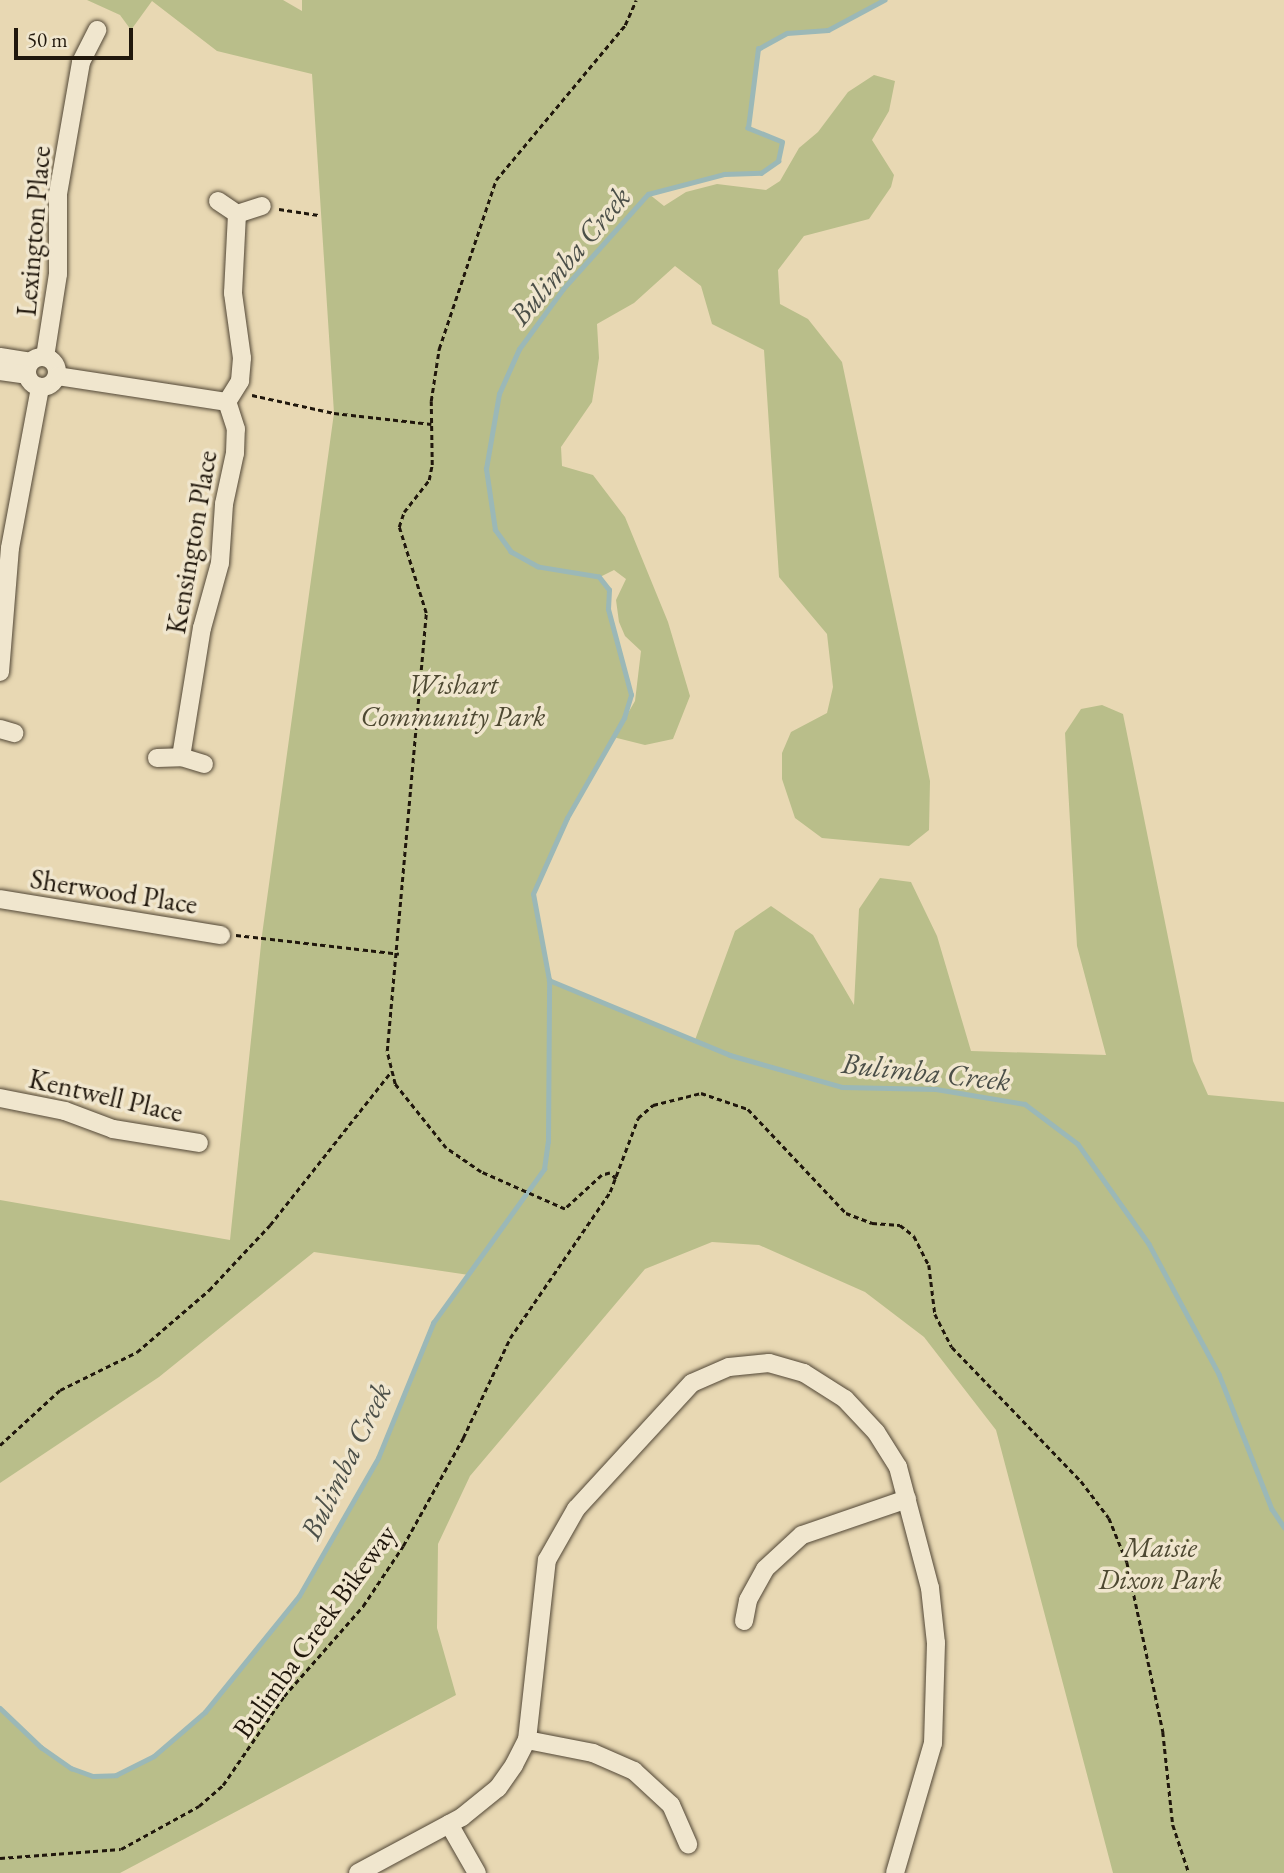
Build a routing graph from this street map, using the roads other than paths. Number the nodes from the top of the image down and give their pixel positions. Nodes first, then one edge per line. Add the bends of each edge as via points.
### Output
1 (97, 30) dead end
2 (218, 201) dead end
3 (262, 206) road end
4 (237, 214) junction
5 (0, 357) edge
6 (0, 371) edge
7 (36, 371) junction
8 (230, 396) junction
9 (0, 672) edge
10 (181, 757) junction
11 (157, 758) dead end
12 (204, 764) dead end
13 (0, 900) edge
14 (220, 934) road end
15 (0, 1098) edge
16 (199, 1143) dead end
17 (907, 1499) junction
18 (744, 1620) dead end
19 (527, 1740) junction
20 (449, 1824) junction
21 (688, 1844) dead end
22 (358, 1873) edge
23 (477, 1873) edge
24 (895, 1873) edge

1 - 7 street, Lexington Place via 81,62 58,194 58,274
2 - 4 street
3 - 4 street
4 - 8 street, Kensington Place via 233,292 242,358 240,381
5 - 7 street
6 - 7 street
7 - 8 street via 54,383 57,376
7 - 9 street, Lexington Place via 10,548
8 - 10 street, Kensington Place via 235,453 224,504 220,563 202,628
10 - 11 street
10 - 12 street
13 - 14 street, Sherwood Place
15 - 16 street, Kentwell Place via 65,1111 113,1129
17 - 18 street via 826,1524 792,1543 765,1569 748,1600
17 - 19 street via 898,1467 876,1432 845,1399 804,1373 756,1365 729,1367 692,1383 576,1509 552,1551 541,1591
17 - 24 street via 930,1588 937,1694 922,1790
19 - 20 street via 498,1788
19 - 21 street via 593,1753 634,1770 671,1805
20 - 22 street
20 - 23 street

